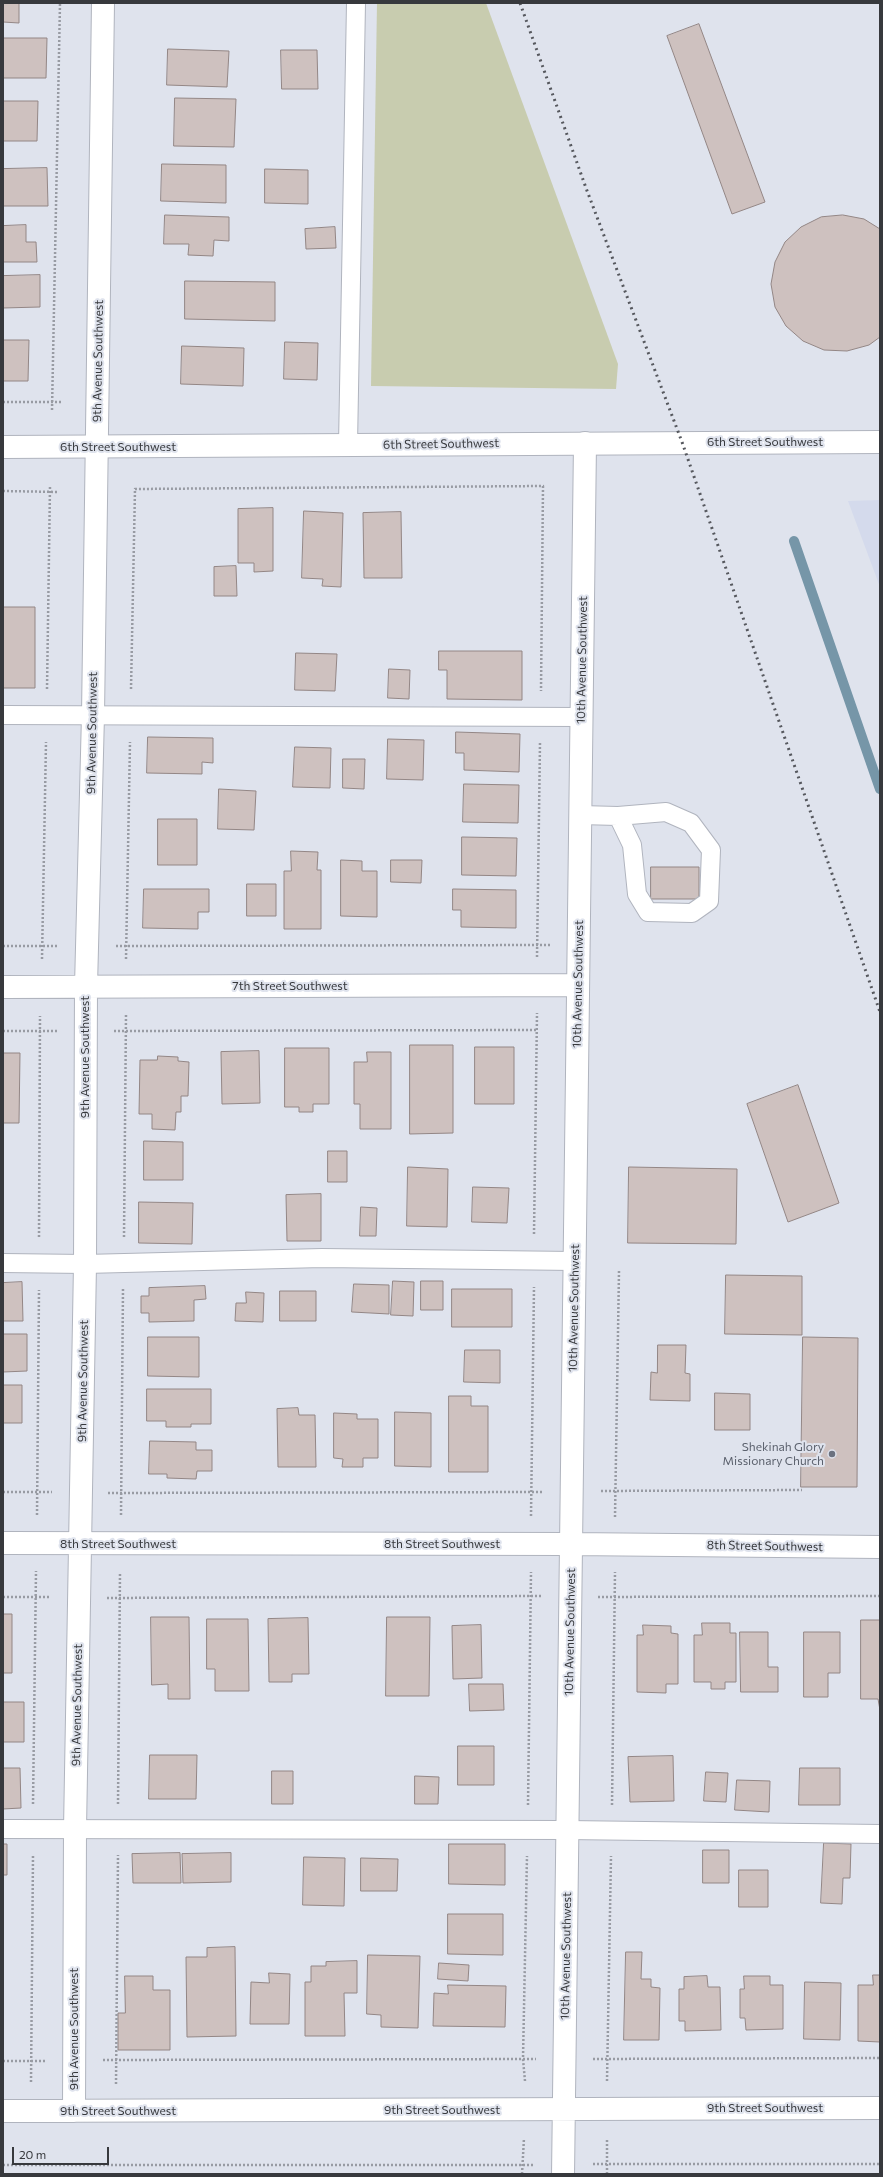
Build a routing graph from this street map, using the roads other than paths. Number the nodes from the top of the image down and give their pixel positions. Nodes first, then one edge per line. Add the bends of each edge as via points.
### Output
1 (103, 3) edge
2 (356, 3) edge
3 (880, 442) edge
4 (585, 443) junction
5 (348, 445) junction
6 (96, 446) junction
7 (3, 447) edge
8 (3, 715) edge
9 (93, 715) junction
10 (581, 717) junction
11 (580, 815) junction
12 (618, 816) junction
13 (578, 985) junction
14 (3, 986) edge
15 (86, 986) junction
16 (574, 1261) junction
17 (3, 1264) edge
18 (85, 1264) junction
19 (3, 1543) edge
20 (80, 1544) junction
21 (571, 1544) junction
22 (880, 1547) edge
23 (3, 1829) edge
24 (75, 1829) junction
25 (567, 1830) junction
26 (880, 1834) edge
27 (880, 2108) edge
28 (564, 2110) junction
29 (3, 2111) edge
30 (74, 2111) junction
31 (563, 2174) edge

1 - 6 street, 9th Avenue Southwest
2 - 5 lane
3 - 4 street, 6th Street Southwest
4 - 5 street, 6th Street Southwest
4 - 10 street, 10th Avenue Southwest
5 - 6 street, 6th Street Southwest
6 - 7 street, 6th Street Southwest
6 - 9 street, 9th Avenue Southwest
8 - 9 lane
9 - 10 lane
9 - 15 street, 9th Avenue Southwest
10 - 11 street, 10th Avenue Southwest
11 - 12 lane
11 - 13 street, 10th Avenue Southwest
12 - 12 lane via 632,845 637,894 648,912 692,913 709,901 711,850 691,823 666,812
13 - 15 street, 7th Street Southwest
13 - 16 street, 10th Avenue Southwest
14 - 15 street, 7th Street Southwest
15 - 18 street, 9th Avenue Southwest
16 - 18 lane via 322,1258
16 - 21 street, 10th Avenue Southwest
17 - 18 lane
18 - 20 street, 9th Avenue Southwest
19 - 20 street, 8th Street Southwest
20 - 21 street, 8th Street Southwest
20 - 24 street, 9th Avenue Southwest
21 - 22 street, 8th Street Southwest
21 - 25 street, 10th Avenue Southwest
23 - 24 lane
24 - 25 lane
24 - 30 street, 9th Avenue Southwest
25 - 26 lane
25 - 28 street, 10th Avenue Southwest
27 - 28 street, 9th Street Southwest
28 - 30 street, 9th Street Southwest
28 - 31 street, 10th Avenue Southwest
29 - 30 street, 9th Street Southwest

